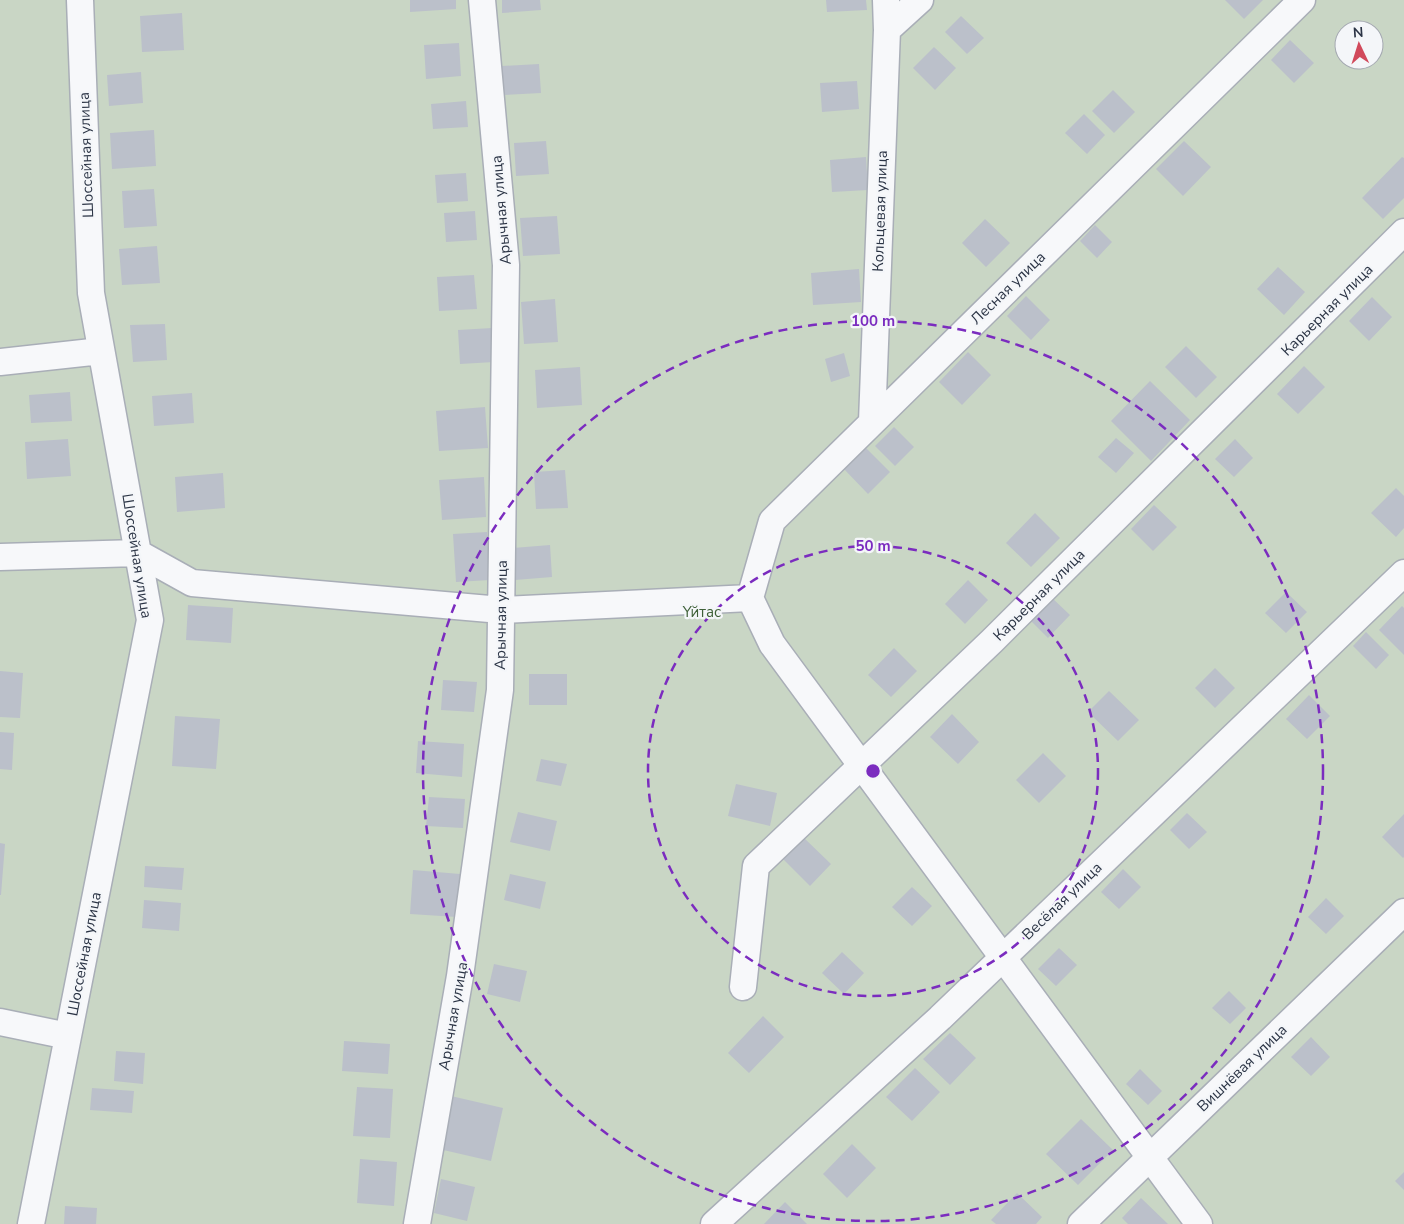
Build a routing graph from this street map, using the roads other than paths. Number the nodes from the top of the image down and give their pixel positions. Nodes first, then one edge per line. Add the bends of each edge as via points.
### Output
1 (80, 0) edge
2 (482, 0) edge
3 (886, 0) edge
4 (920, 0) edge
5 (1302, 0) edge
6 (887, 30) junction
7 (1404, 232) edge
8 (101, 351) junction
9 (0, 362) edge
10 (872, 422) junction
11 (138, 553) junction
12 (0, 557) edge
13 (1404, 573) edge
14 (750, 598) junction
15 (501, 610) junction
16 (861, 765) junction
17 (1404, 912) edge
18 (1003, 958) junction
19 (743, 987) dead end
20 (0, 1022) edge
21 (68, 1036) junction
22 (1150, 1157) junction
23 (31, 1224) edge
24 (417, 1224) edge
25 (714, 1224) edge
26 (1081, 1224) edge
27 (1199, 1224) edge

1 - 8 street, Шоссейная улица via 91,293
2 - 15 street, Арычная улица via 506,264
3 - 6 street, Кольцевая улица
4 - 6 street
5 - 10 street, Лесная улица
6 - 10 street, Кольцевая улица
7 - 16 street, Карьерная улица via 992,641
8 - 9 street
8 - 11 street, Шоссейная улица
10 - 14 street, Лесная улица via 772,521
11 - 12 street
11 - 15 street via 192,583
11 - 21 street, Шоссейная улица via 150,620
13 - 18 street, Весёлая улица
14 - 15 street
14 - 16 street via 772,644
15 - 24 street, Арычная улица via 500,690 460,976
16 - 18 street
16 - 19 street, Карьерная улица via 756,866
17 - 22 street, Вишнёвая улица
18 - 22 street
18 - 25 street, Весёлая улица
20 - 21 street
21 - 23 street, Шоссейная улица
22 - 26 street, Вишнёвая улица
22 - 27 street

